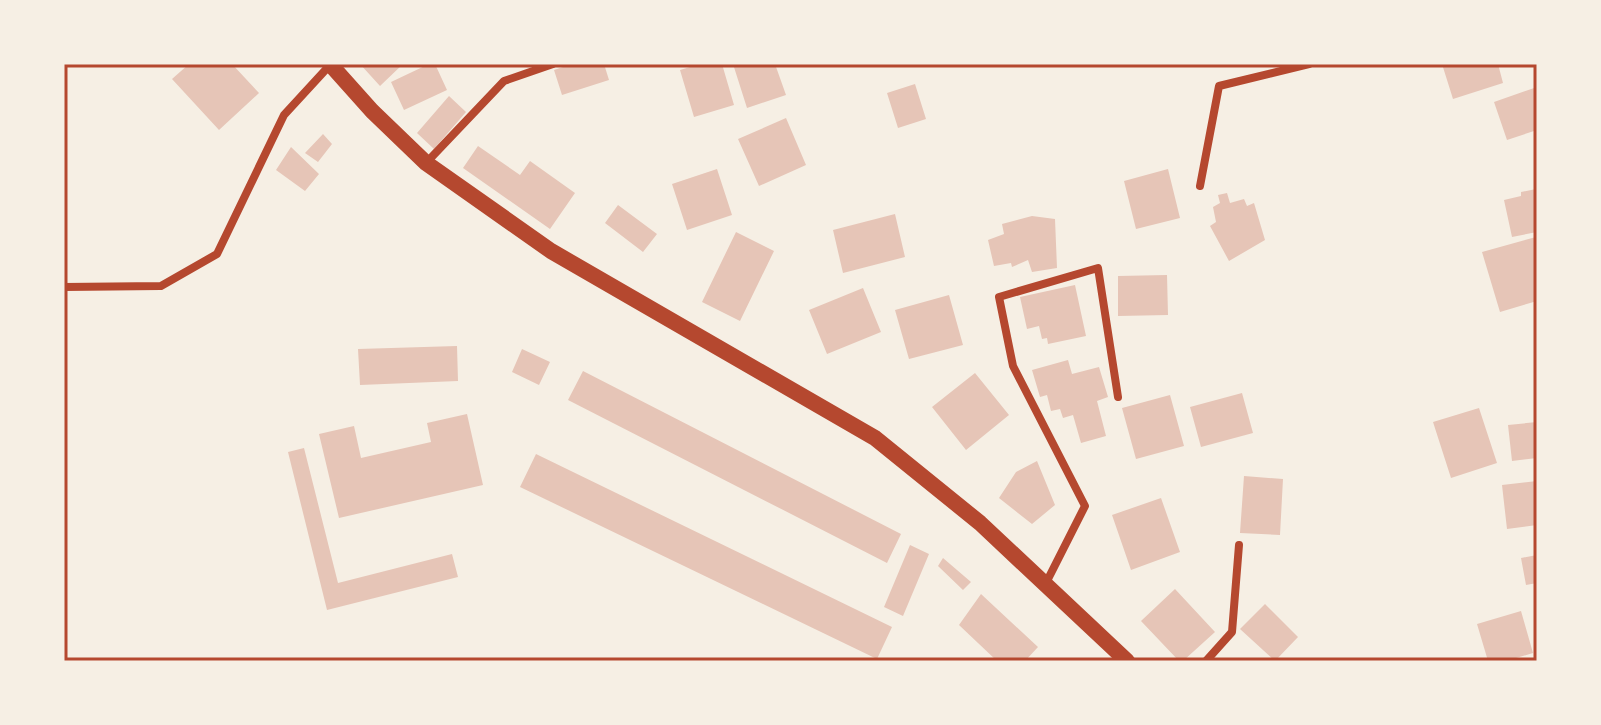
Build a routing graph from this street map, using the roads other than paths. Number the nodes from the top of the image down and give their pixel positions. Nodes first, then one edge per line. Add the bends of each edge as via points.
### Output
1 (330, 64) edge
2 (553, 64) edge
3 (1309, 64) edge
4 (426, 163) junction
5 (1200, 186) dead end
6 (64, 287) edge
7 (1118, 397) dead end
8 (1239, 545) dead end
9 (1046, 583) junction
10 (1127, 661) edge
11 (1206, 661) edge

1 - 4 main road
1 - 6 street via 284,115 217,254 161,286
2 - 4 street via 504,81
3 - 5 street via 1219,86
4 - 9 main road via 551,251 875,438
7 - 9 street via 1098,268 999,297 1013,366 1085,506
8 - 11 street via 1232,632
9 - 10 main road

